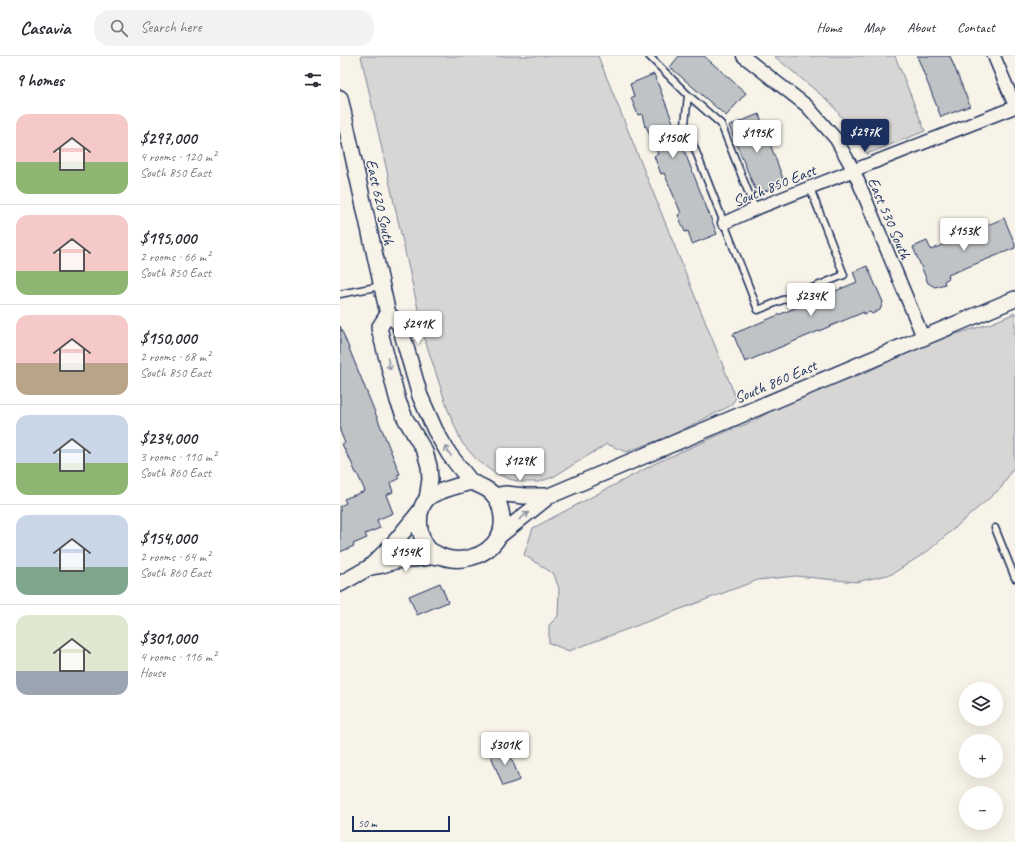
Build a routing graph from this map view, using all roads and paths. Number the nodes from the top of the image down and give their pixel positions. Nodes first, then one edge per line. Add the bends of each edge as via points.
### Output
1 (649, 56) edge
2 (743, 56) edge
3 (994, 56) edge
4 (688, 95) junction
5 (340, 98) edge
6 (1015, 107) edge
7 (854, 171) junction
8 (810, 188) junction
9 (756, 209) junction
10 (724, 222) junction
11 (381, 286) junction
12 (340, 294) edge
13 (1015, 299) edge
14 (388, 314) junction
15 (923, 338) junction
16 (471, 482) junction
17 (494, 496) junction
18 (549, 496) junction
19 (424, 504) junction
20 (995, 528) dead end
21 (499, 536) junction
22 (439, 556) junction
23 (370, 567) junction
24 (1015, 578) edge
25 (340, 584) edge

1 - 4 lane
2 - 7 street, East 530 South via 807,106 836,139
3 - 6 street
4 - 9 lane via 720,124
4 - 10 lane via 684,124
5 - 11 street, East 620 South
6 - 7 street, South 850 East
7 - 8 street, South 850 East
7 - 15 street, East 530 South
8 - 9 street, South 850 East
8 - 10 lane via 844,275 758,310
9 - 10 street, South 850 East
11 - 12 lane
11 - 14 street, East 620 South
13 - 15 street, South 860 East
16 -> 14 street, East 620 South via 449,454 435,430 420,396 399,324
14 -> 19 street via 379,328 398,401 425,452 429,466 430,480
15 - 18 street, South 860 East
16 - 17 street via 480,485
16 - 19 street via 451,488
17 - 18 street, South 860 East
17 - 21 street via 501,508
21 -> 18 street, South 860 East
19 - 22 street via 419,523 421,536 428,549
19 - 23 street via 394,543
20 - 24 lane
21 - 22 street via 481,554 474,557 454,559
22 - 23 street via 395,560
23 - 25 street

